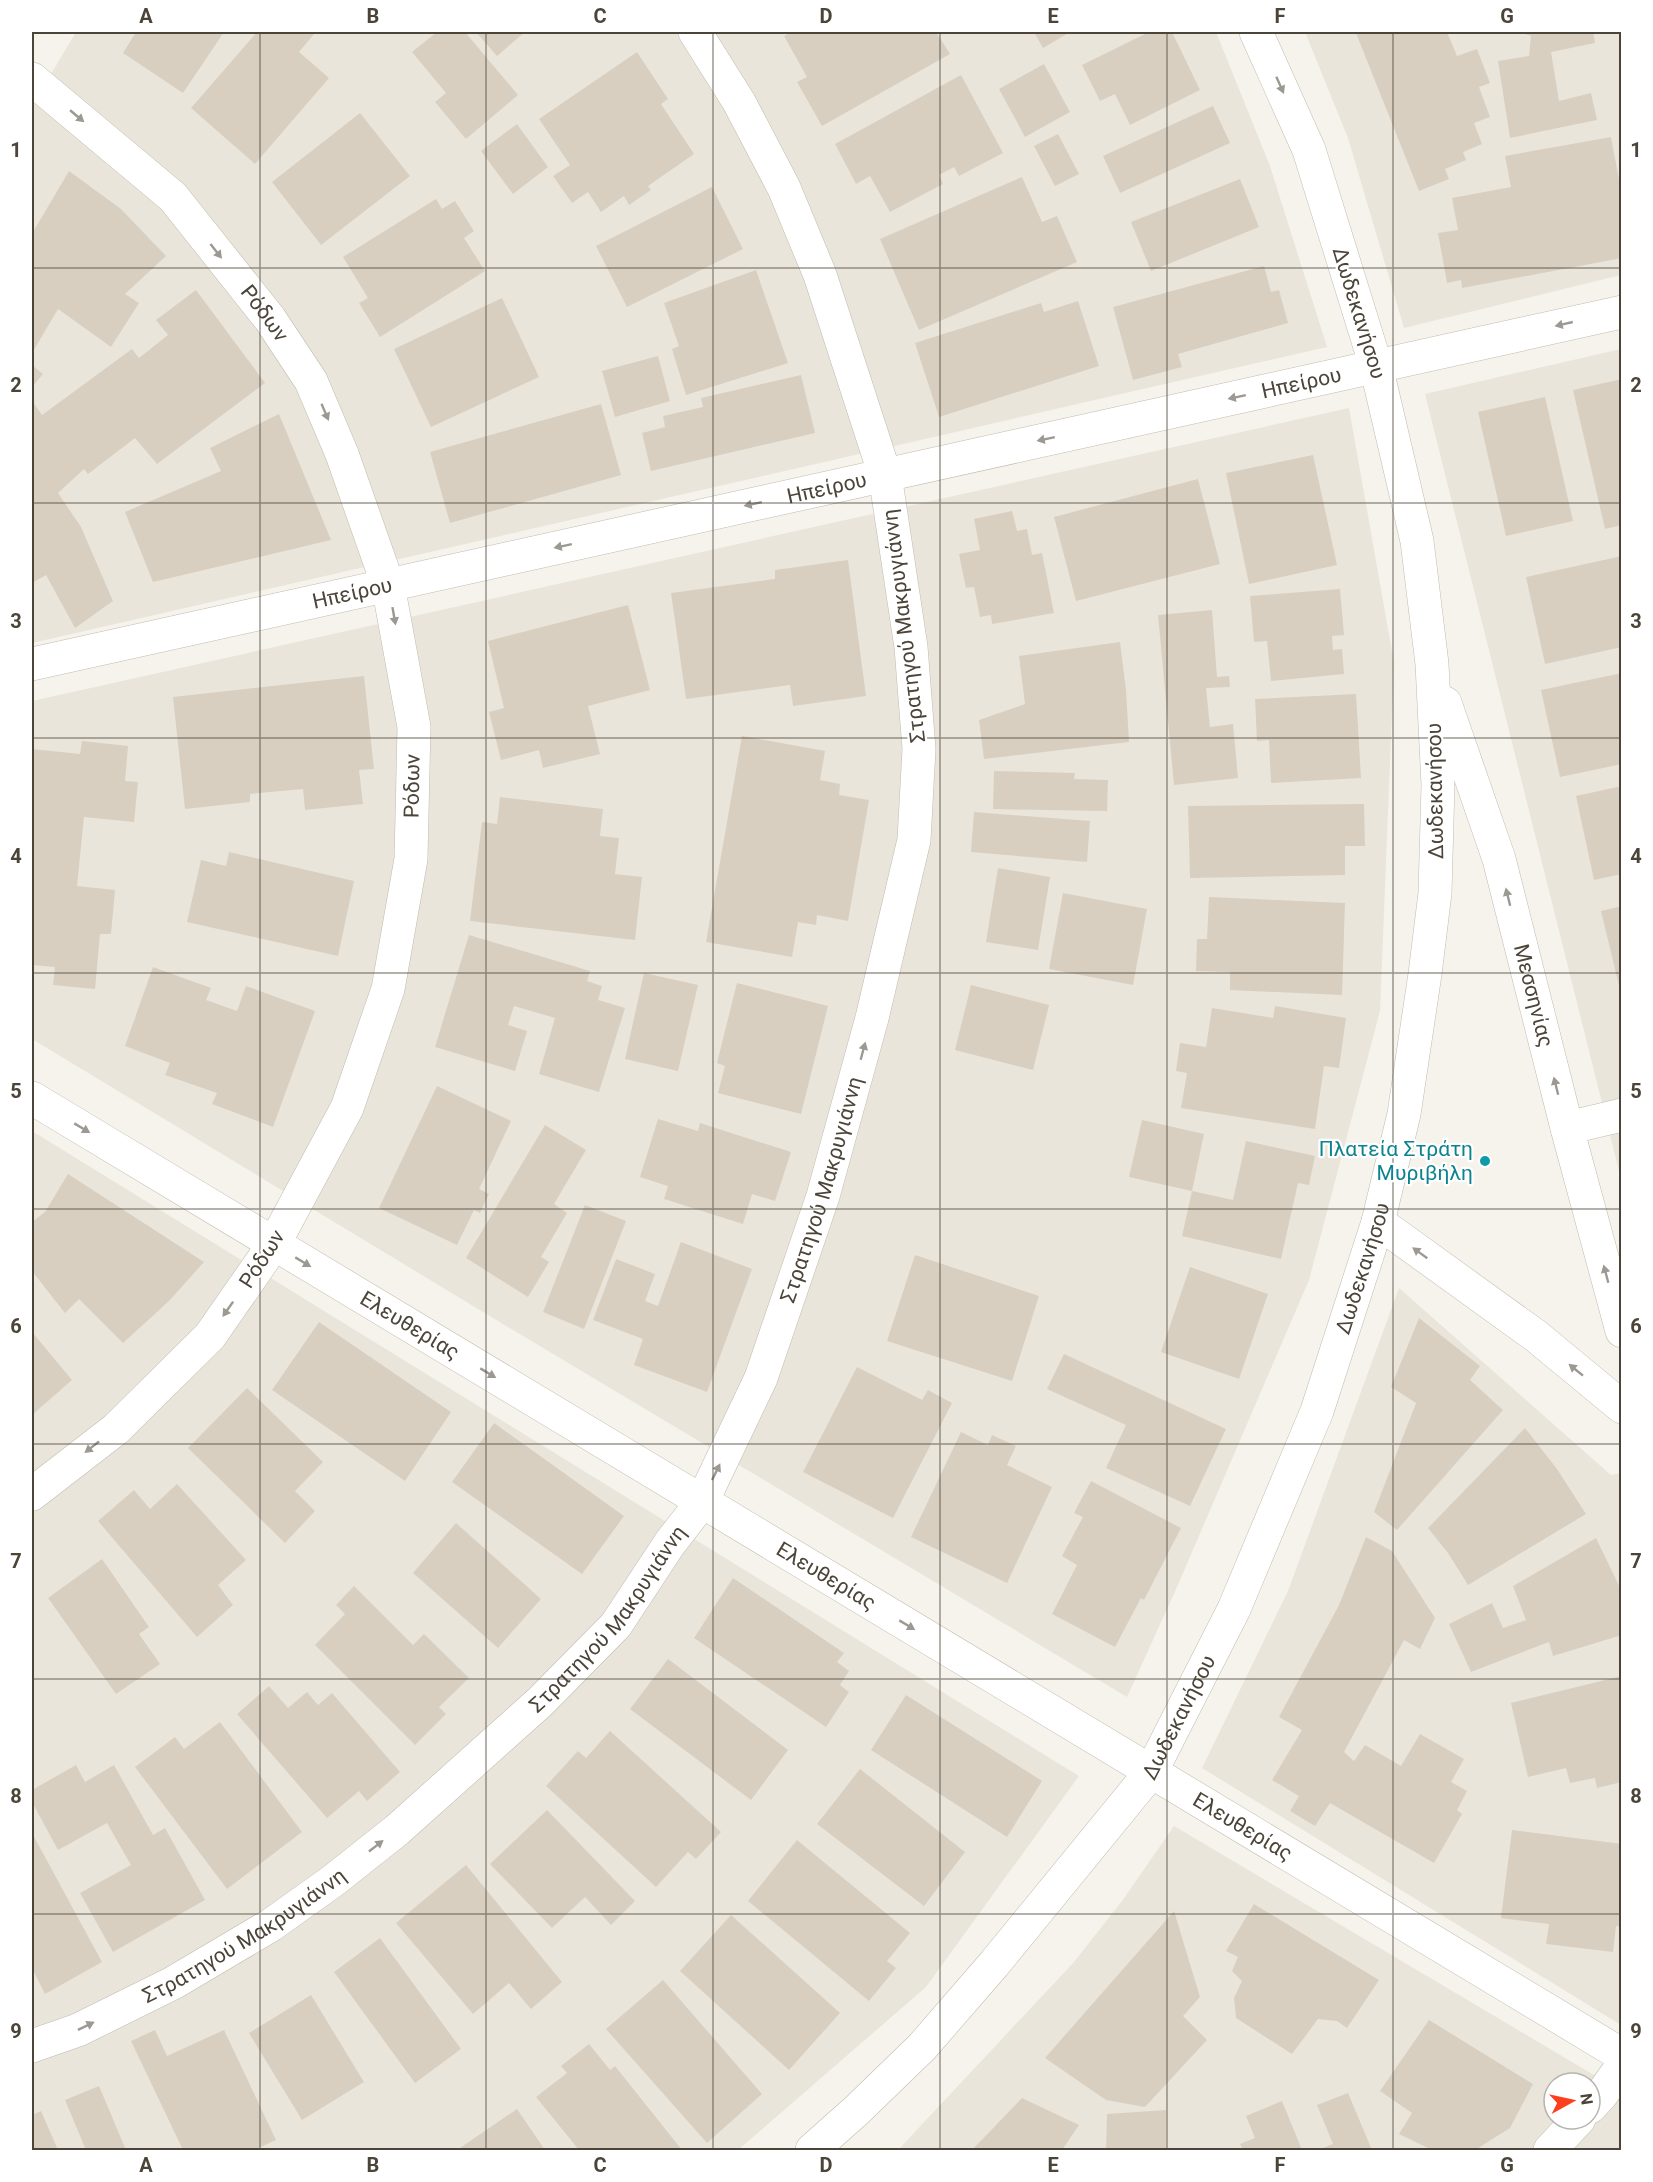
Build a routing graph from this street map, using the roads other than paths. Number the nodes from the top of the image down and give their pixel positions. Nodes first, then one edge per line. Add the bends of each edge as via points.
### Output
1 (695, 32) edge
2 (1256, 32) edge
3 (32, 79) edge
4 (1622, 312) edge
5 (1376, 366) junction
6 (885, 475) junction
7 (388, 585) junction
8 (32, 664) edge
9 (1432, 664) junction
10 (32, 1098) edge
11 (1622, 1115) edge
12 (1567, 1128) junction
13 (1378, 1222) junction
14 (274, 1244) junction
15 (1622, 1331) edge
16 (1622, 1407) edge
17 (32, 1494) edge
18 (702, 1502) junction
19 (1151, 1772) junction
20 (32, 2046) edge
21 (1622, 2055) edge
22 (1622, 2066) edge
23 (1602, 2092) edge
24 (1568, 2131) edge
25 (812, 2151) edge
26 (1550, 2151) edge

1 - 6 street, Στρατηγού Μακρυγιάννη via 784,188 820,275
2 -> 5 street, Δωδεκανήσου via 1309,150
3 -> 7 street, Ρόδων via 173,197 270,319 311,381 342,454
4 -> 5 street, Ηπείρου
5 -> 6 street, Ηπείρου
5 - 9 street, Δωδεκανήσου via 1417,541
6 -> 7 street, Ηπείρου
18 -> 6 street, Στρατηγού Μακρυγιάννη via 761,1378 823,1196 872,1018 914,840 919,749 911,647
7 - 8 street, Ηπείρου
7 -> 14 street, Ρόδων via 414,727 409,870 388,989 347,1108
12 -> 9 street, Μεσσηνίας via 1499,859
9 - 13 street, Δωδεκανήσου via 1438,785 1435,893 1404,1114
10 -> 14 street, Ελευθερίας
11 - 12 street
15 -> 12 street, Μεσσηνίας
16 -> 13 street via 1536,1336
13 - 19 street, Δωδεκανήσου via 1312,1422 1234,1609
14 -> 17 street, Ρόδων via 210,1336 168,1380 116,1429
14 -> 18 street, Ελευθερίας
18 -> 19 street, Ελευθερίας
20 -> 18 street, Στρατηγού Μακρυγιάννη via 78,2030 173,1983 271,1925 397,1830 540,1702 616,1625
19 - 21 street, Ελευθερίας
19 - 25 street, Δωδεκανήσου via 922,2047
22 - 23 street
24 - 26 street

